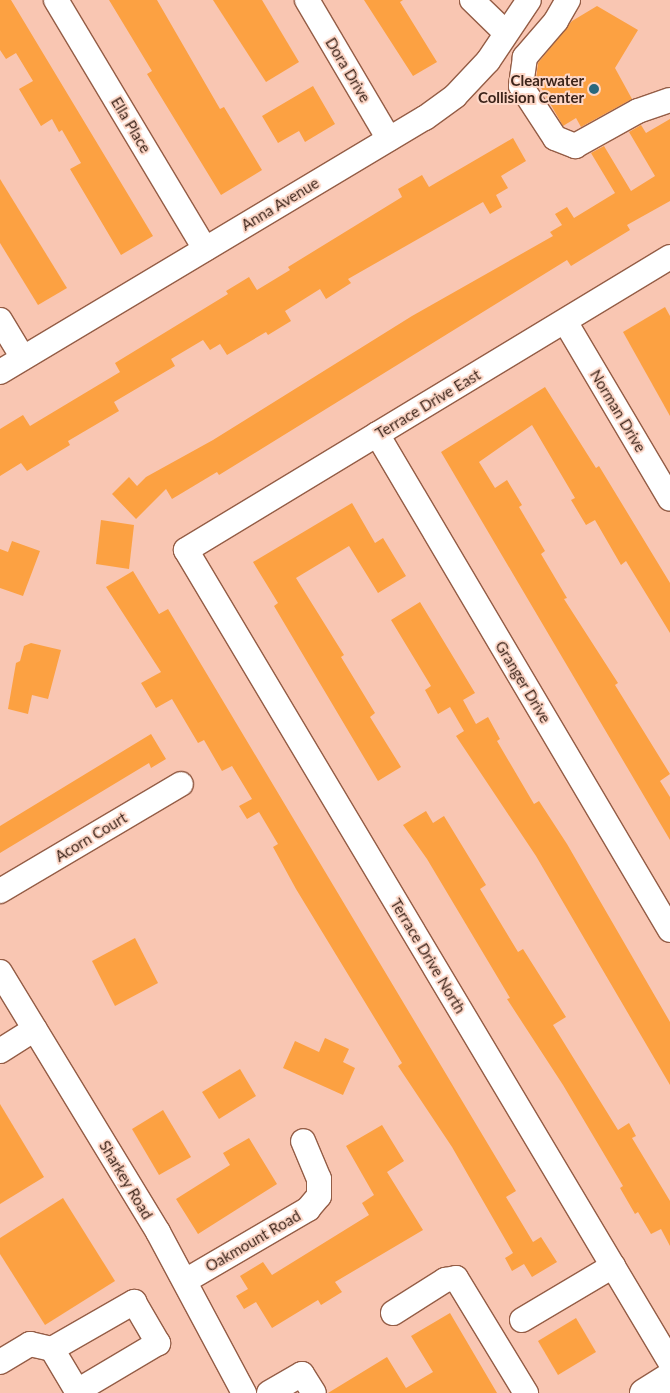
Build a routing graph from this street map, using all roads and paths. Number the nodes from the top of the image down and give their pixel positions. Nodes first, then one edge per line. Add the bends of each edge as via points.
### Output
1 (56, 0) edge
2 (307, 0) edge
3 (472, 0) edge
4 (529, 0) edge
5 (568, 0) edge
6 (506, 32) junction
7 (670, 99) edge
8 (389, 139) junction
9 (205, 249) junction
10 (670, 257) edge
11 (0, 320) edge
12 (566, 323) junction
13 (23, 358) junction
14 (0, 372) edge
15 (377, 434) junction
16 (670, 499) edge
17 (186, 550) joint
18 (181, 784) dead end
19 (0, 891) edge
20 (670, 930) edge
21 (0, 972) edge
22 (35, 1030) junction
23 (0, 1051) edge
24 (303, 1141) dead end
25 (613, 1266) junction
26 (185, 1281) junction
27 (393, 1313) dead end
28 (522, 1320) dead end
29 (52, 1348) junction
30 (0, 1362) edge
31 (670, 1362) edge
32 (670, 1377) edge
33 (76, 1392) edge
34 (244, 1393) edge
35 (269, 1393) edge
36 (314, 1393) edge
37 (526, 1393) edge
38 (644, 1393) edge

1 - 9 street, Ella Place
2 - 8 street, Dora Drive
3 - 6 street
4 - 6 street, Anna Avenue
5 - 7 street via 525,57 521,86 555,138 575,146 638,111
6 - 8 street, Anna Avenue via 488,61 455,96
8 - 9 street, Anna Avenue
9 - 13 street, Anna Avenue
10 - 12 street, Terrace Drive East
11 - 13 street
12 - 15 street, Terrace Drive East
12 - 16 street, Norman Drive
13 - 14 street, Anna Avenue
15 - 17 street, Terrace Drive East
15 - 20 street, Granger Drive
17 - 25 street, Terrace Drive North
18 - 19 street, Acorn Court
21 - 22 street, Sharkey Road
22 - 23 street
22 - 26 street, Sharkey Road
24 - 26 street, Oakmount Road via 319,1179 320,1196 308,1209
25 - 28 street
25 - 31 street, Terrace Drive North
26 - 34 street, Sharkey Road
27 - 37 street via 445,1280 456,1278
29 - 30 street via 30,1344
29 - 33 street
29 - 33 street via 134,1302 158,1342
32 - 38 main road
35 - 36 street via 302,1374

